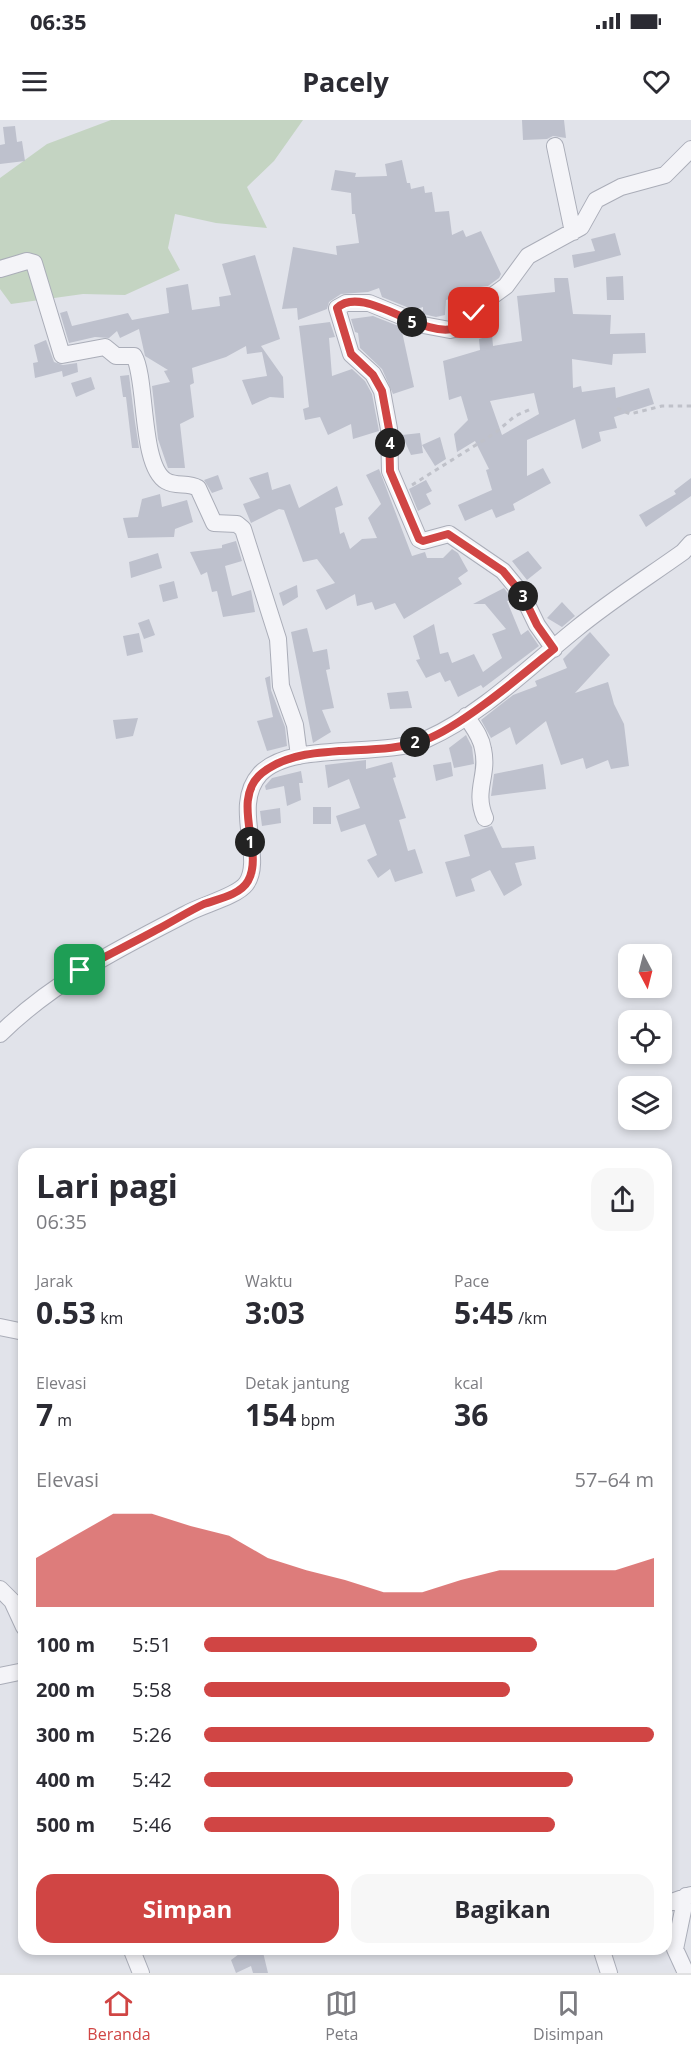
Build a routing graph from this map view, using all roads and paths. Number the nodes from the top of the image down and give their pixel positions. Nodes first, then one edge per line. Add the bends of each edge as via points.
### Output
1 (555, 146) dead end
2 (691, 149) edge
3 (573, 232) junction
4 (0, 269) edge
5 (691, 406) edge
6 (617, 408) dead end
7 (531, 409) dead end
8 (399, 493) junction
9 (691, 543) edge
10 (554, 649) junction
11 (466, 716) junction
12 (299, 756) junction
13 (485, 818) dead end
14 (0, 1034) edge
15 (0, 1327) edge
16 (18, 1331) edge
17 (0, 1589) edge
18 (18, 1614) edge
19 (18, 1672) edge
20 (0, 1676) edge
21 (688, 1896) edge
22 (672, 1902) edge
23 (133, 1955) edge
24 (603, 1955) edge
25 (141, 1973) edge
26 (609, 1973) edge
27 (686, 1973) edge

1 - 3 street
2 - 3 street via 665,175 596,200 581,227
3 - 8 street via 528,256 506,286 459,328 423,325 369,303 346,303 337,308 351,354 373,375 382,391 389,429 390,471
4 - 12 street via 27,261 34,263 62,355 105,347 116,356 134,356 156,469 166,481 198,488 214,523 237,524 243,529 278,639 282,686
5 - 6 path via 662,406 630,414
7 - 8 path
8 - 10 street via 419,539 448,534 503,571 522,594
9 - 10 street
10 - 11 street
11 - 12 street via 424,741
11 - 13 street via 484,751 478,802
12 - 14 street via 260,774 249,796 252,868 240,890 201,905 80,970 29,1006
15 - 16 street
17 - 18 street
19 - 20 street
21 - 22 street
21 - 27 street via 675,1949
23 - 25 street
24 - 26 street

